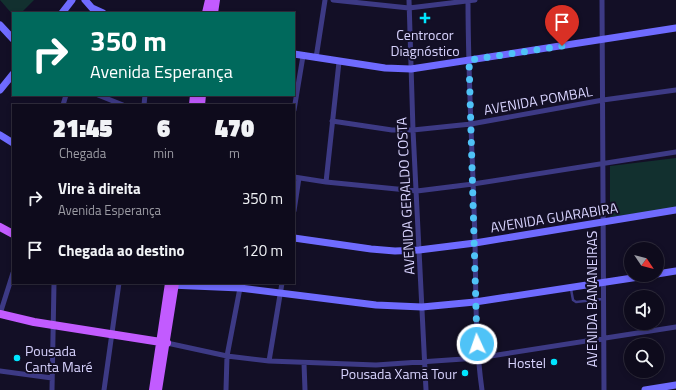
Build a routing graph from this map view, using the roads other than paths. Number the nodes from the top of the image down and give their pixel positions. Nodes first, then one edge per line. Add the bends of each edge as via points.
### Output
1 (72, 0) edge
2 (85, 0) edge
3 (209, 0) edge
4 (216, 0) edge
5 (325, 0) edge
6 (333, 0) edge
7 (409, 0) edge
8 (475, 0) edge
9 (602, 0) edge
10 (468, 1) edge
11 (409, 8) junction
12 (92, 11) edge
13 (63, 12) edge
14 (206, 12) edge
15 (214, 12) edge
16 (0, 25) edge
17 (676, 28) edge
18 (12, 38) edge
19 (603, 40) junction
20 (295, 54) edge
21 (303, 56) junction
22 (316, 58) junction
23 (469, 60) junction
24 (340, 62) junction
25 (411, 69) junction
26 (12, 75) edge
27 (0, 90) edge
28 (676, 90) edge
29 (100, 96) edge
30 (603, 100) junction
31 (120, 104) edge
32 (295, 104) edge
33 (332, 121) junction
34 (471, 124) junction
35 (413, 130) junction
36 (0, 135) edge
37 (12, 142) edge
38 (676, 152) edge
39 (602, 163) junction
40 (296, 178) edge
41 (326, 182) junction
42 (473, 184) junction
43 (417, 191) junction
44 (295, 194) edge
45 (676, 210) edge
46 (603, 222) junction
47 (0, 227) edge
48 (12, 233) edge
49 (295, 238) edge
50 (475, 243) junction
51 (419, 250) junction
52 (676, 271) edge
53 (664, 273) edge
54 (12, 276) edge
55 (624, 279) edge
56 (603, 282) junction
57 (54, 284) edge
58 (119, 284) edge
59 (172, 284) edge
60 (210, 284) edge
61 (282, 284) edge
62 (216, 286) junction
63 (240, 288) junction
64 (571, 288) junction
65 (280, 293) junction
66 (603, 299) junction
67 (475, 302) junction
68 (422, 307) junction
69 (0, 314) edge
70 (53, 325) junction
71 (676, 327) edge
72 (112, 334) junction
73 (603, 338) junction
74 (163, 342) junction
75 (227, 356) junction
76 (478, 358) junction
77 (425, 361) junction
78 (269, 362) junction
79 (304, 363) junction
80 (0, 371) edge
81 (52, 378) junction
82 (676, 385) edge
83 (52, 390) edge
84 (104, 390) edge
85 (153, 390) edge
86 (158, 390) edge
87 (226, 390) edge
88 (305, 390) edge
89 (426, 390) edge
90 (482, 390) edge
91 (604, 390) edge
92 (645, 390) edge

1 - 13 main road
2 - 12 main road
3 - 14 main road
4 - 15 main road
5 - 22 street
6 - 11 street
7 - 11 street, AVENIDA GERALDO COSTA
8 - 10 street
9 - 19 street, AVENIDA BANANEIRAS
10 - 11 street
10 - 23 street
11 - 25 street, AVENIDA GERALDO COSTA
16 - 18 main road
17 - 19 main road
19 - 23 main road
19 - 30 street, AVENIDA BANANEIRAS
20 - 21 main road
21 - 22 main road
21 - 32 street
22 - 24 main road
23 - 25 main road
23 - 34 street
24 - 25 main road
24 - 33 street
25 - 35 street, AVENIDA GERALDO COSTA
26 - 27 main road
28 - 30 street, AVENIDA POMBAL
29 - 31 street
30 - 34 street, AVENIDA POMBAL
30 - 39 street, AVENIDA BANANEIRAS
33 - 35 street, AVENIDA POMBAL via 392,130
33 - 41 street
34 - 35 street, AVENIDA POMBAL
34 - 42 street
35 - 43 street, AVENIDA GERALDO COSTA
36 - 37 main road
38 - 39 street
39 - 42 street
39 - 46 street, AVENIDA BANANEIRAS
40 - 41 street
40 - 44 street
41 - 43 street
42 - 43 street
42 - 50 street
43 - 51 street, AVENIDA GERALDO COSTA
45 - 46 main road, AVENIDA GUARABIRA
46 - 50 main road, AVENIDA GUARABIRA
46 - 56 street, AVENIDA BANANEIRAS
47 - 48 main road
49 - 51 main road, AVENIDA GUARABIRA via 371,249
50 - 51 main road, AVENIDA GUARABIRA
50 - 67 street
51 - 68 street, AVENIDA GERALDO COSTA
52 - 53 main road
54 - 69 street
55 - 56 main road
56 - 64 main road
56 - 66 street, AVENIDA BANANEIRAS
57 - 70 street
58 - 72 street
59 - 62 main road
59 - 74 main road
60 - 62 main road
61 - 65 street
62 - 63 main road
63 - 65 main road
63 - 75 street
64 - 66 lane via 576,302
64 - 67 main road
65 - 68 main road via 376,305
65 - 78 street
66 - 73 street, AVENIDA BANANEIRAS
67 - 68 main road
67 - 76 street
68 - 77 street, AVENIDA GERALDO COSTA
69 - 70 main road
70 - 72 main road
70 - 81 street
71 - 73 street
72 - 74 main road
72 - 84 street
73 - 76 street
73 - 91 street, AVENIDA BANANEIRAS
74 - 75 street
74 - 85 main road
74 - 86 main road
75 - 78 street
75 - 87 street
76 - 77 street
76 - 90 street
77 - 79 street via 376,365
77 - 89 street, AVENIDA GERALDO COSTA
78 - 79 street
79 - 88 street
80 - 81 street
81 - 83 street
82 - 92 main road

